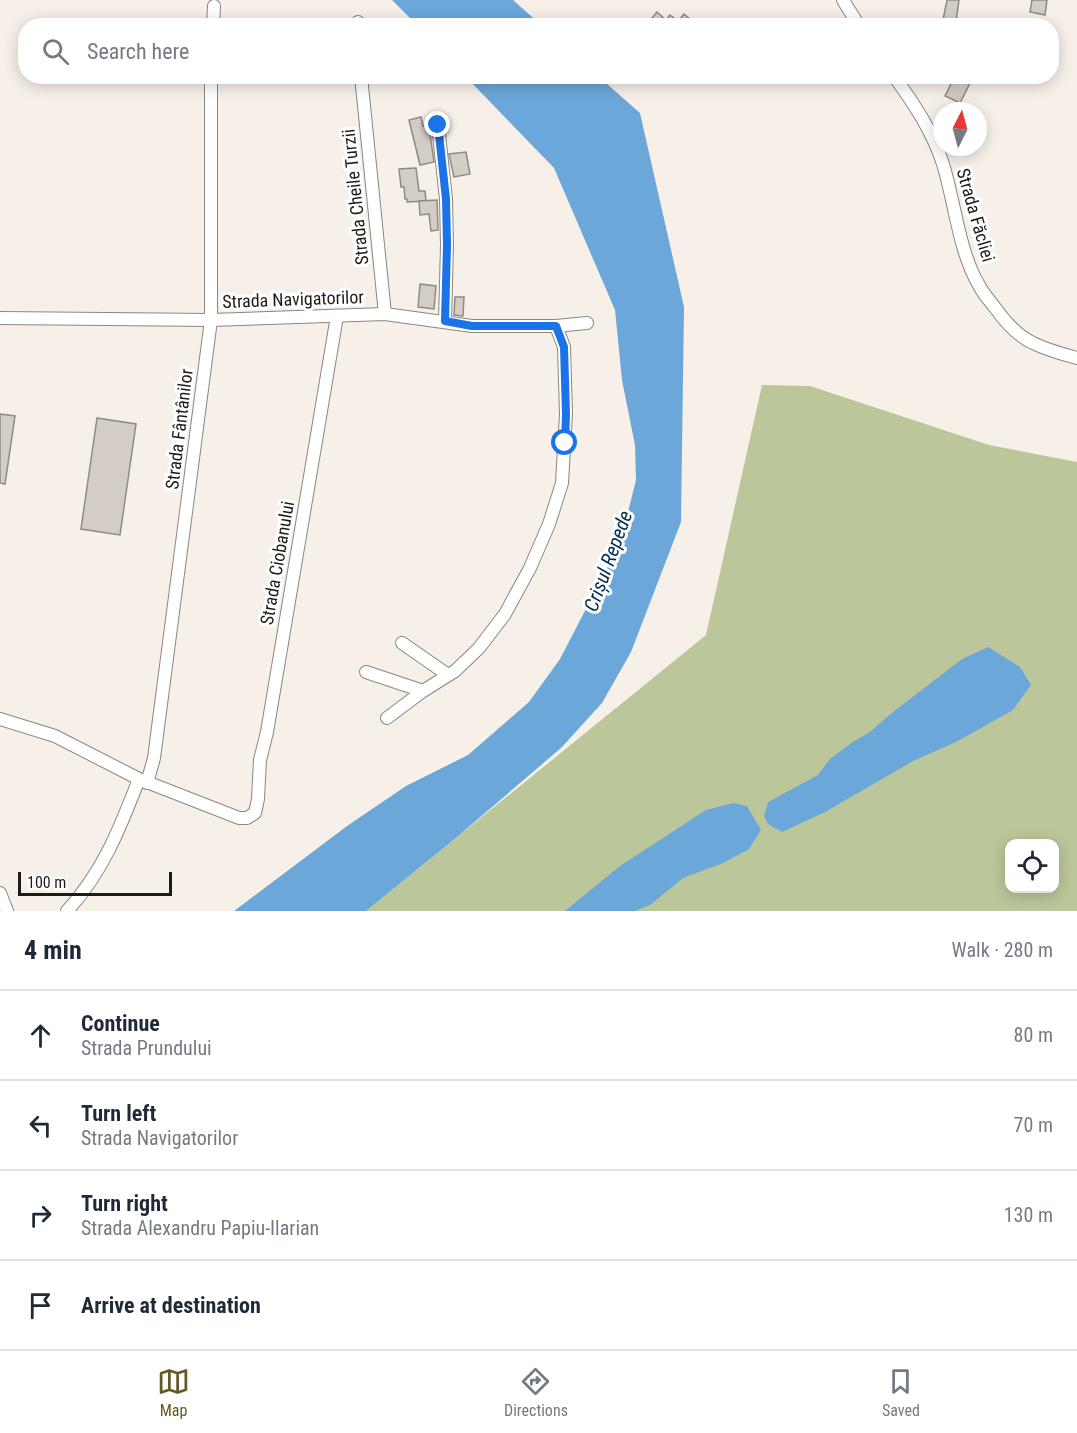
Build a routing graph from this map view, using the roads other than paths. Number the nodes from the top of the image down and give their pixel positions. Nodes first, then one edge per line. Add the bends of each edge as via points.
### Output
1 (843, 0) edge
2 (214, 6) dead end
3 (213, 18) edge
4 (854, 18) edge
5 (211, 84) edge
6 (362, 84) edge
7 (899, 84) edge
8 (438, 125) dead end
9 (385, 314) junction
10 (338, 316) junction
11 (0, 318) edge
12 (211, 320) junction
13 (445, 321) junction
14 (587, 323) dead end
15 (556, 326) junction
16 (1077, 358) edge
17 (402, 642) dead end
18 (366, 672) dead end
19 (448, 675) junction
20 (423, 691) junction
21 (387, 718) dead end
22 (0, 719) edge
23 (143, 781) junction
24 (0, 893) edge
25 (7, 911) edge
26 (67, 911) edge

1 - 4 street
2 - 3 street
5 - 12 street, Strada Fântânilor
6 - 9 street, Strada Cheile Turzii
7 - 16 street, Strada Făcliei via 935,143 967,260 980,287 1001,316 1031,342
8 - 13 street via 446,199
9 - 10 street, Strada Navigatorilor
9 - 13 street, Strada Navigatorilor
10 - 12 street, Strada Navigatorilor
10 - 23 street, Strada Ciobanului via 260,760 257,808 247,818 239,818
11 - 12 street, Strada Navigatorilor
12 - 23 street, Strada Fântânilor via 154,758
13 - 15 street, Strada Navigatorilor via 472,326
14 - 15 street, Strada Navigatorilor
15 - 19 street via 564,347 562,483 531,568 505,614 478,648
17 - 19 street
18 - 20 street
19 - 20 street
20 - 21 street
22 - 23 street via 56,736
23 - 26 street, Strada Fântânilor via 105,859
24 - 25 street

